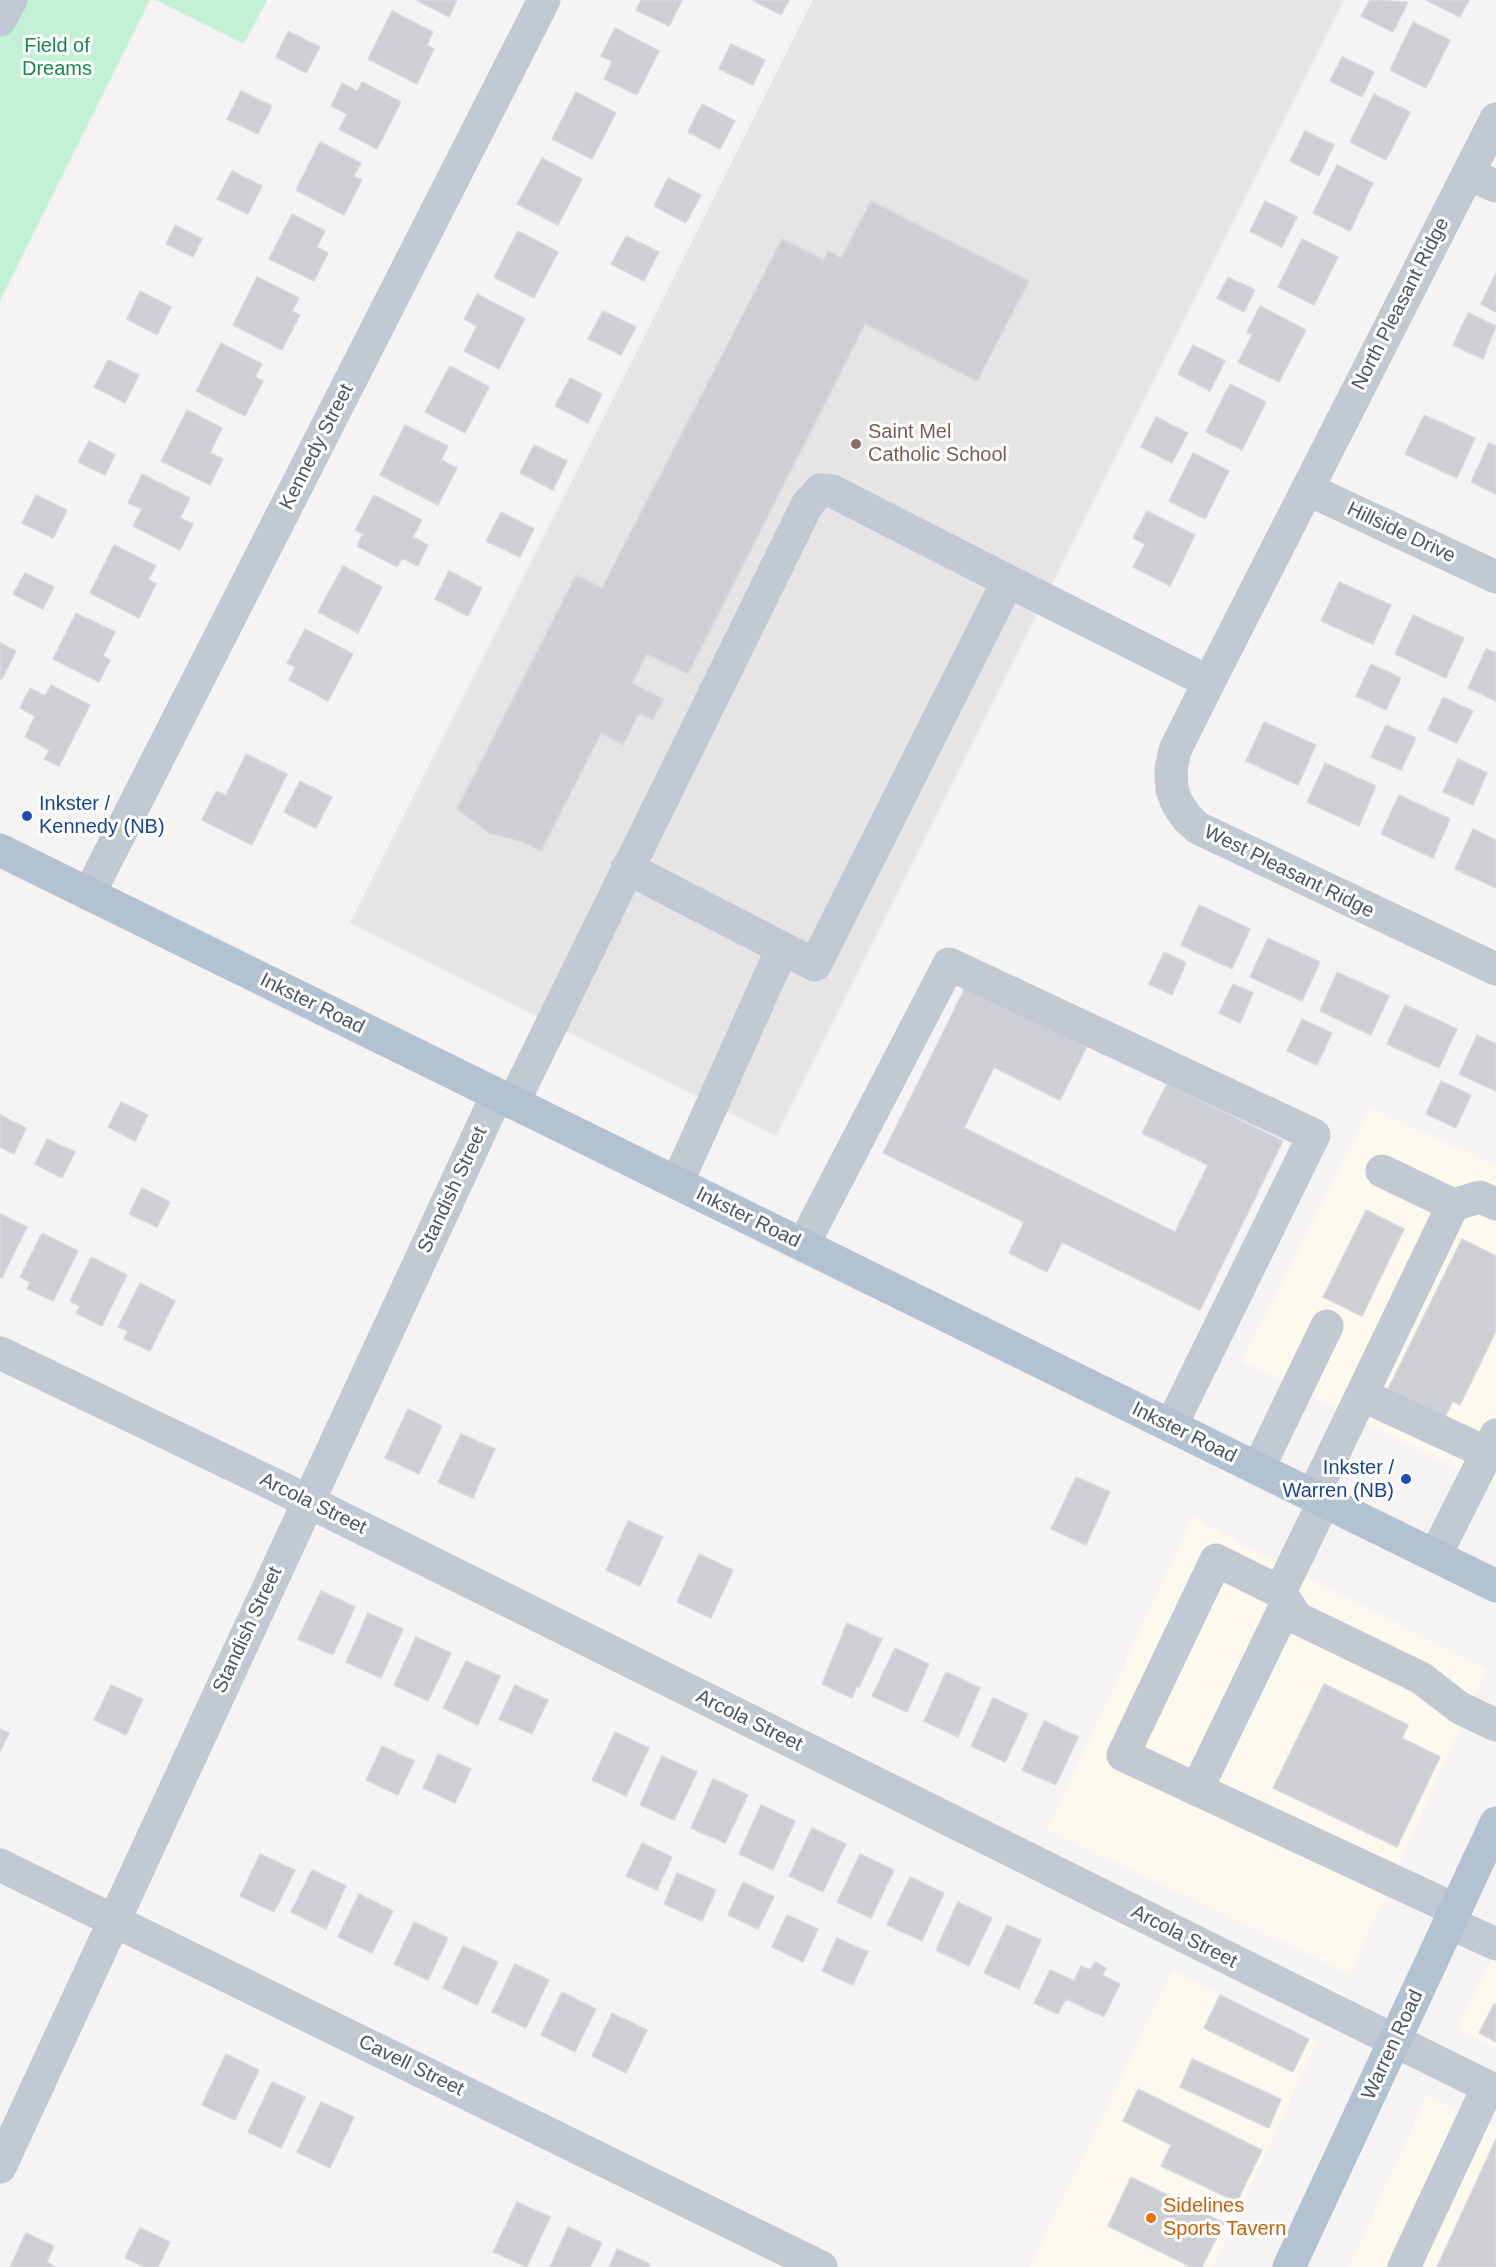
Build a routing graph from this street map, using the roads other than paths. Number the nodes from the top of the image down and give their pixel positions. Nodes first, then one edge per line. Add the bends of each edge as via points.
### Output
1 (11, 0) edge
2 (544, 0) edge
3 (0, 20) edge
4 (1496, 119) edge
5 (1482, 180) edge
6 (1307, 489) junction
7 (1496, 577) edge
8 (1008, 581) junction
9 (1209, 682) junction
10 (0, 850) edge
11 (627, 868) junction
12 (89, 894) junction
13 (782, 949) junction
14 (1496, 969) edge
15 (505, 1099) junction
16 (1382, 1171) dead end
17 (677, 1183) junction
18 (1496, 1204) edge
19 (1453, 1205) junction
20 (803, 1245) junction
21 (1327, 1326) dead end
22 (0, 1353) edge
23 (1362, 1395) junction
24 (1171, 1426) junction
25 (1491, 1444) edge
26 (1258, 1469) junction
27 (1318, 1499) junction
28 (307, 1501) junction
29 (1435, 1556) junction
30 (1496, 1586) edge
31 (1283, 1598) junction
32 (1496, 1725) edge
33 (1197, 1789) junction
34 (1496, 1823) edge
35 (0, 1864) edge
36 (1453, 1916) junction
37 (114, 1920) junction
38 (1496, 1944) edge
39 (1394, 2042) junction
40 (1492, 2089) edge
41 (0, 2167) edge
42 (821, 2267) edge
43 (1289, 2267) edge
44 (1404, 2267) edge

1 - 3 street
2 - 12 street, Kennedy Street
4 - 5 street, North Pleasant Ridge
5 - 6 street, North Pleasant Ridge
6 - 7 street, Hillside Drive
6 - 9 street, North Pleasant Ridge
8 - 9 street
8 - 11 street, Standish Street via 832,491 820,490 807,505
8 - 13 street via 815,965
9 - 14 street, West Pleasant Ridge via 1175,750 1171,769 1172,789 1187,818 1198,828
10 - 12 main road, Inkster Road
11 - 13 street
11 - 15 street, Standish Street
12 - 15 main road, Inkster Road
13 - 17 street
15 - 17 main road, Inkster Road
15 - 28 street, Standish Street
16 - 19 street
17 - 20 main road, Inkster Road
18 - 19 street via 1480,1197
19 - 23 street
20 - 24 main road, Inkster Road
20 - 24 street via 949,964 1314,1135
21 - 26 street
22 - 28 street, Arcola Street
23 - 25 street
23 - 27 street
24 - 26 main road, Inkster Road
25 - 29 street
26 - 27 main road, Inkster Road
27 - 29 main road, Inkster Road
27 - 31 street
28 - 37 street, Standish Street
28 - 39 street, Arcola Street
29 - 30 main road, Inkster Road
31 - 32 street via 1297,1618 1421,1678 1460,1708
31 - 33 street
31 - 33 street via 1216,1560 1123,1755
33 - 36 street
34 - 36 main road, Warren Road
35 - 37 street, Cavell Street
36 - 38 street
36 - 39 main road, Warren Road
37 - 41 street, Standish Street
37 - 42 street, Cavell Street
39 - 40 street, Arcola Street
39 - 43 main road, Warren Road
40 - 44 street

